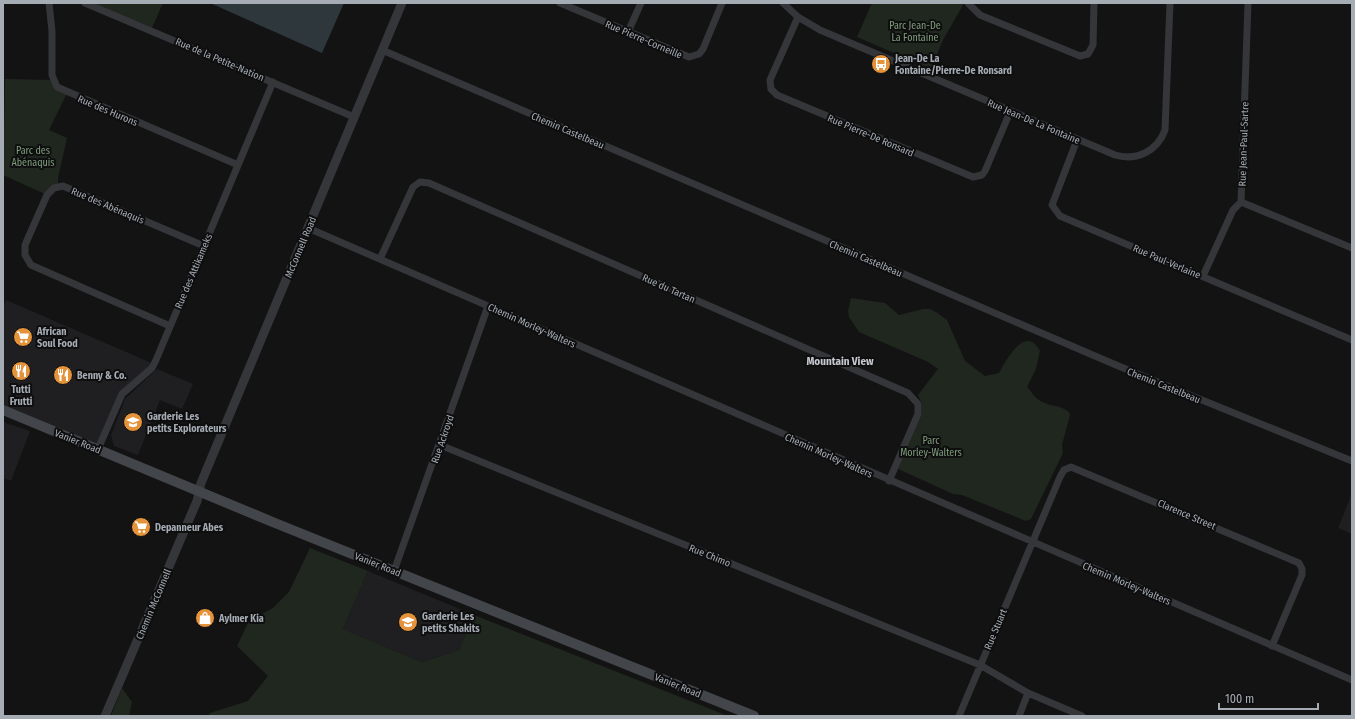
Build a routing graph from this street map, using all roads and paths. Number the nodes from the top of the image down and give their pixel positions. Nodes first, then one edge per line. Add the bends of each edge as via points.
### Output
1 (49, 3) edge
2 (85, 3) edge
3 (402, 3) edge
4 (560, 3) edge
5 (641, 3) edge
6 (722, 3) edge
7 (783, 3) edge
8 (968, 3) edge
9 (1094, 3) edge
10 (1170, 3) edge
11 (1248, 3) edge
12 (798, 17) junction
13 (628, 32) junction
14 (382, 50) junction
15 (273, 82) junction
16 (1010, 112) junction
17 (354, 117) junction
18 (1077, 140) junction
19 (238, 165) junction
20 (1241, 202) junction
21 (308, 228) junction
22 (204, 246) junction
23 (1352, 248) edge
24 (380, 259) junction
25 (1203, 276) junction
26 (488, 306) junction
27 (170, 326) junction
28 (1352, 340) edge
29 (3, 410) edge
30 (440, 445) junction
31 (98, 449) junction
32 (1352, 461) edge
33 (889, 481) junction
34 (199, 492) junction
35 (1032, 542) junction
36 (394, 571) junction
37 (1272, 646) junction
38 (980, 665) junction
39 (1352, 680) edge
40 (1028, 693) junction
41 (105, 716) edge
42 (754, 716) edge
43 (959, 716) edge
44 (1018, 716) edge
45 (1082, 716) edge

1 - 19 street, Rue des Hurons via 52,75 56,87
2 - 15 street, Rue de la Petite-Nation
3 - 14 street, McConnell Road
4 - 13 street, Rue Pierre-Corneille
5 - 13 street
6 - 13 street, Rue Pierre-Corneille via 702,49 694,56 684,56
7 - 12 street, Rue Jean-De La Fontaine
8 - 9 street via 980,14 1080,56 1088,54 1093,45
10 - 18 street, Rue Jean-De La Fontaine via 1166,124 1160,141 1144,154 1130,158
11 - 20 street, Rue Jean-Paul-Sartre
12 - 16 street, Rue Jean-De La Fontaine via 820,30
12 - 16 street, Rue Pierre-De Ronsard via 770,80 771,89 777,95 973,178 985,171
14 - 17 street, McConnell Road
14 - 32 street, Chemin Castelbeau via 1116,365
15 - 17 street, Rue de la Petite-Nation
15 - 19 street, Rue des Attikameks
16 - 18 street, Rue Jean-De La Fontaine
17 - 21 street, McConnell Road
18 - 25 street, Rue Paul-Verlaine via 1053,200 1052,205 1056,213
19 - 22 street, Rue des Attikameks
20 - 23 street
20 - 25 street via 1233,210
21 - 24 street, Chemin Morley-Walters
21 - 34 street, McConnell Road
22 - 27 street, Rue des Attikameks
22 - 27 street, Rue des Abénaquis via 63,186 54,188 47,195 25,245 25,255 31,265
24 - 26 street, Chemin Morley-Walters
24 - 33 street, Rue du Tartan via 413,187 420,182 429,183 908,392 918,404 918,414
25 - 28 street, Rue Paul-Verlaine
26 - 30 street, Rue Ackroyd
26 - 33 street, Chemin Morley-Walters
27 - 31 street, Rue des Attikameks via 152,368 122,394
29 - 31 main road, Vanier Road
30 - 36 street, Rue Ackroyd
30 - 38 street, Rue Chimo
31 - 34 main road, Vanier Road
33 - 35 street, Chemin Morley-Walters
34 - 36 main road, Vanier Road
34 - 41 street, Chemin McConnell
35 - 37 street, Chemin Morley-Walters
35 - 37 street, Clarence Street via 1062,473 1071,467 1293,559 1300,565 1302,575
35 - 38 street, Rue Stuart
36 - 42 main road, Vanier Road
37 - 39 street, Chemin Morley-Walters
38 - 40 street, Rue Chimo
38 - 43 street, Rue Stuart
40 - 44 street
40 - 45 street, Rue Chimo

